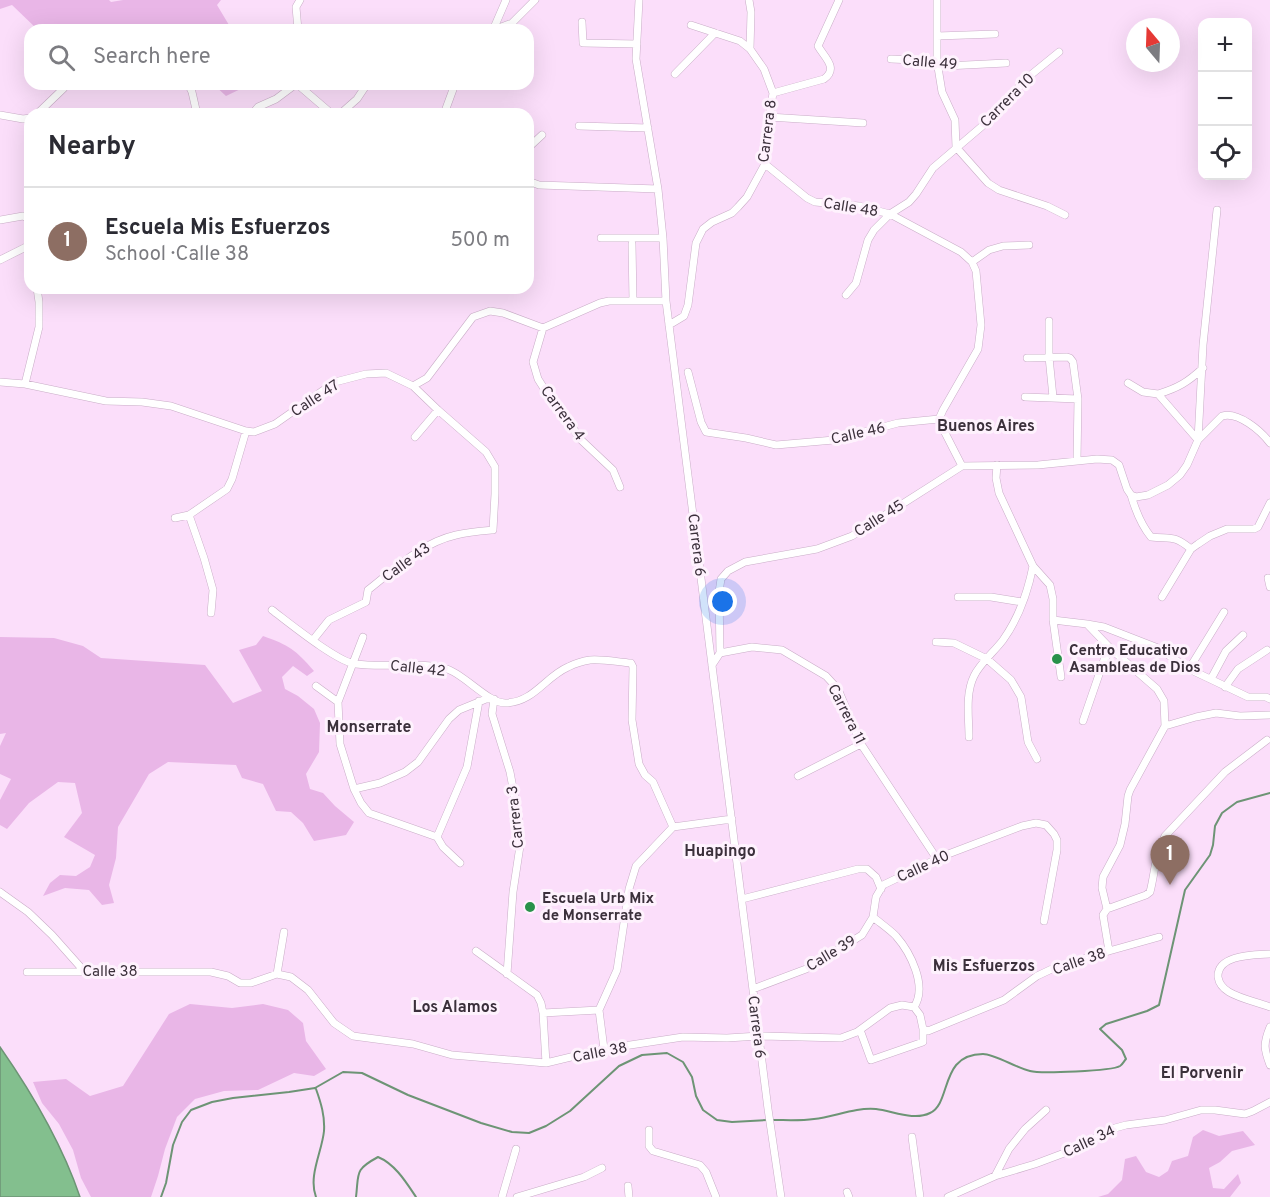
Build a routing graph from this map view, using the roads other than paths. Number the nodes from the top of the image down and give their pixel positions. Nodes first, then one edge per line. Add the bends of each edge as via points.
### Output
1 (300, 0) edge
2 (506, 0) edge
3 (535, 0) edge
4 (639, 0) edge
5 (749, 0) edge
6 (839, 0) edge
7 (937, 0) edge
8 (582, 22) dead end
9 (297, 24) edge
10 (496, 24) edge
11 (509, 24) edge
12 (691, 26) dead end
13 (715, 33) junction
14 (995, 33) dead end
15 (937, 36) junction
16 (637, 44) junction
17 (750, 49) junction
18 (1059, 52) dead end
19 (891, 58) dead end
20 (937, 61) junction
21 (1006, 63) dead end
22 (675, 74) dead end
23 (62, 90) edge
24 (190, 90) edge
25 (288, 90) edge
26 (303, 90) edge
27 (363, 90) edge
28 (453, 90) edge
29 (772, 93) junction
30 (42, 108) edge
31 (196, 108) edge
32 (257, 108) edge
33 (325, 108) edge
34 (347, 108) edge
35 (447, 108) edge
36 (0, 115) edge
37 (769, 117) junction
38 (24, 119) edge
39 (863, 123) dead end
40 (579, 126) dead end
41 (648, 128) junction
42 (542, 135) dead end
43 (534, 142) edge
44 (956, 147) junction
45 (765, 164) junction
46 (534, 184) edge
47 (658, 189) junction
48 (1217, 210) dead end
49 (890, 214) junction
50 (1065, 215) dead end
51 (24, 216) edge
52 (0, 220) edge
53 (601, 238) dead end
54 (663, 238) junction
55 (632, 244) dead end
56 (1029, 244) dead end
57 (24, 248) edge
58 (0, 260) edge
59 (972, 262) junction
60 (38, 294) edge
61 (846, 295) dead end
62 (666, 300) junction
63 (633, 301) junction
64 (1049, 321) dead end
65 (669, 325) junction
66 (543, 328) junction
67 (1049, 357) junction
68 (1027, 358) dead end
69 (1203, 368) junction
70 (688, 372) dead end
71 (0, 382) edge
72 (1128, 383) dead end
73 (25, 384) junction
74 (413, 386) junction
75 (1158, 394) junction
76 (1025, 397) dead end
77 (1053, 397) junction
78 (1078, 399) junction
79 (438, 410) junction
80 (939, 419) junction
81 (246, 431) junction
82 (415, 436) dead end
83 (1198, 440) junction
84 (1270, 443) edge
85 (1077, 460) junction
86 (997, 465) junction
87 (962, 466) junction
88 (620, 487) dead end
89 (1131, 495) junction
90 (1270, 503) edge
91 (189, 515) junction
92 (175, 518) dead end
93 (493, 530) joint
94 (1191, 549) junction
95 (1033, 566) junction
96 (1268, 578) dead end
97 (1270, 587) edge
98 (958, 597) dead end
99 (1162, 597) dead end
100 (1022, 602) junction
101 (272, 610) dead end
102 (1224, 612) dead end
103 (211, 613) dead end
104 (1053, 620) junction
105 (1087, 624) junction
106 (1243, 635) dead end
107 (363, 638) dead end
108 (313, 640) junction
109 (936, 642) dead end
110 (1111, 648) junction
111 (1267, 650) dead end
112 (720, 653) junction
113 (987, 659) junction
114 (353, 664) junction
115 (712, 665) junction
116 (1189, 669) junction
117 (1061, 677) dead end
118 (1211, 679) junction
119 (316, 686) dead end
120 (1224, 687) junction
121 (494, 699) junction
122 (1270, 699) edge
123 (479, 701) junction
124 (338, 702) junction
125 (1270, 715) edge
126 (1083, 722) dead end
127 (1165, 726) junction
128 (969, 737) dead end
129 (1267, 740) dead end
130 (861, 744) junction
131 (1036, 759) dead end
132 (798, 776) dead end
133 (354, 789) junction
134 (732, 819) junction
135 (673, 827) junction
136 (437, 837) junction
137 (937, 859) junction
138 (460, 863) dead end
139 (881, 889) junction
140 (0, 892) edge
141 (742, 899) junction
142 (1107, 909) junction
143 (873, 917) junction
144 (1044, 921) dead end
145 (284, 932) dead end
146 (1159, 937) dead end
147 (476, 951) dead end
148 (1109, 951) junction
149 (1270, 954) edge
150 (84, 971) junction
151 (27, 972) dead end
152 (277, 974) junction
153 (507, 974) junction
154 (753, 989) junction
155 (914, 1006) junction
156 (1270, 1007) edge
157 (600, 1010) junction
158 (543, 1013) junction
159 (1270, 1027) edge
160 (923, 1029) junction
161 (860, 1030) junction
162 (759, 1036) junction
163 (604, 1049) junction
164 (546, 1063) junction
165 (1270, 1065) edge
166 (1270, 1102) edge
167 (1046, 1110) dead end
168 (650, 1130) dead end
169 (912, 1137) dead end
170 (516, 1149) dead end
171 (602, 1168) dead end
172 (995, 1176) junction
173 (628, 1186) dead end
174 (502, 1197) edge
175 (517, 1197) edge
176 (630, 1197) edge
177 (716, 1197) edge
178 (781, 1197) edge
179 (920, 1197) edge
180 (948, 1197) edge

1 - 9 street via 296,7
2 - 10 street
3 - 11 street
4 - 16 street, Carrera 6
5 - 17 street
6 - 29 street via 818,46 828,59 829,76
7 - 15 street, Carrera 10
8 - 16 street via 583,43
12 - 13 street
13 - 17 street via 740,41
13 - 22 street
14 - 15 street
15 - 20 street, Carrera 10
16 - 41 street, Carrera 6
17 - 29 street, Carrera 8 via 764,69
18 - 44 street, Carrera 10
19 - 20 street, Calle 49
20 - 21 street, Calle 49 via 946,66
20 - 44 street, Carrera 10 via 942,92 955,120
23 - 30 street
24 - 31 street
25 - 32 street
26 - 33 street
27 - 34 street
28 - 35 street
29 - 37 street, Carrera 8
36 - 38 street
37 - 39 street
37 - 45 street, Carrera 8
40 - 41 street
41 - 47 street, Carrera 6
42 - 43 street
44 - 49 street, Carrera 10 via 933,168 909,202
44 - 50 street via 999,190
45 - 49 street, Calle 48 via 815,202 859,206
45 - 65 street, Carrera 8 via 738,207 703,229 696,243 688,305 684,316
46 - 47 street
47 - 54 street, Carrera 6
48 - 69 street
49 - 59 street, Calle 48 via 961,252
49 - 61 street, Carrera 10 via 868,240 856,284
51 - 52 street
53 - 54 street
54 - 62 street, Carrera 6
55 - 63 street
56 - 59 street via 989,250
57 - 58 street
59 - 80 street via 981,325 978,349
60 - 73 street via 39,327
62 - 63 street
62 - 65 street, Carrera 6
63 - 66 street via 600,303
64 - 67 street
65 - 115 street, Carrera 6
66 - 74 street via 503,313 490,311 472,317 427,378
66 - 88 street, Carrera 4 via 533,362 538,379 578,437 613,470
67 - 68 street
67 - 77 street
67 - 78 street via 1072,360
69 - 75 street via 1173,390
69 - 83 street
70 - 80 street, Calle 46 via 706,432 776,445 834,440 898,423
71 - 73 street
72 - 75 street via 1143,392
73 - 81 street via 106,401 171,406
74 - 79 street, Calle 47
74 - 81 street, Calle 47 via 386,373 335,382 275,424
75 - 83 street
76 - 77 street
77 - 78 street
78 - 85 street
79 - 82 street
79 - 93 street, Calle 47 via 486,452 495,467
80 - 87 street
81 - 91 street via 227,489
83 - 84 street via 1222,416 1230,414
83 - 89 street via 1187,465 1167,485 1148,495
85 - 86 street
85 - 89 street via 1112,460 1119,465
86 - 87 street
86 - 95 street via 999,492
87 - 112 street, Calle 45 via 852,536 817,549 745,562 728,571 721,579 719,592
89 - 94 street via 1151,537 1173,537
90 - 94 street via 1258,527 1227,529
91 - 92 street
91 - 103 street via 213,590
93 - 108 street, Calle 43 via 455,535 417,551 369,590 366,602 329,620
94 - 99 street
95 - 100 street
95 - 104 street via 1050,585
96 - 97 street
98 - 100 street
100 - 113 street via 1004,638
101 - 108 street
102 - 116 street
104 - 105 street
104 - 117 street
105 - 110 street
105 - 116 street via 1158,648
106 - 118 street via 1226,651
107 - 114 street
108 - 114 street
109 - 113 street via 954,643
110 - 126 street
110 - 127 street via 1157,689 1164,701
111 - 120 street via 1238,669
112 - 115 street
112 - 130 street, Carrera 11 via 752,647 782,650 826,676 838,689
113 - 128 street via 974,676 969,695
113 - 131 street via 1011,680 1021,697 1028,742
114 - 121 street, Calle 42 via 449,670
114 - 124 street
115 - 134 street, Carrera 6
116 - 118 street
118 - 120 street
119 - 124 street
120 - 122 street via 1248,697
121 - 123 street
121 - 135 street via 504,704 531,696 550,677 590,660 631,663 632,720 639,765 653,782
121 - 153 street, Carrera 3 via 492,714 510,772 520,846
123 - 133 street via 449,718 418,762 405,772
123 - 136 street via 467,767
124 - 133 street via 340,744
125 - 127 street via 1216,713
127 - 142 street via 1128,796 1120,844 1103,877
129 - 142 street via 1225,772 1165,836 1150,892
130 - 132 street
130 - 137 street, Carrera 11
133 - 136 street via 369,813
134 - 135 street
134 - 141 street, Carrera 6
135 - 157 street via 636,866 617,970
136 - 138 street
137 - 139 street, Calle 40
137 - 144 street, Calle 40 via 1022,826 1046,825 1057,840 1057,850
139 - 141 street, Calle 40 via 867,869 858,869
139 - 143 street, Calle 39
140 - 150 street via 28,912
141 - 154 street, Carrera 6
142 - 148 street via 1103,915
143 - 154 street, Calle 39 via 862,934 806,969
143 - 155 street via 895,935 913,962 919,982
145 - 152 street
146 - 148 street, Calle 38
147 - 153 street
148 - 160 street, Calle 38 via 1054,968 1004,1000 928,1031
149 - 156 street via 1230,960 1224,964 1218,980 1230,992
150 - 151 street, Calle 38
150 - 152 street, Calle 38 via 211,972 228,975 240,983
152 - 164 street, Calle 38 via 291,977 308,990 334,1023 353,1036 412,1044 452,1055
153 - 158 street via 537,995
154 - 162 street, Carrera 6
155 - 160 street
155 - 161 street, Calle 38 via 890,1008
157 - 158 street
157 - 163 street
158 - 164 street
159 - 165 street via 1264,1050
160 - 161 street via 923,1042 871,1060
161 - 162 street, Calle 38 via 840,1038
162 - 163 street, Calle 38 via 683,1037
162 - 178 street, Carrera 6
163 - 164 street, Calle 38
166 - 172 street, Calle 34 via 1245,1114 1201,1110 1126,1125 1067,1152
167 - 172 street via 1009,1149
168 - 177 street via 649,1146 653,1151 700,1165
169 - 179 street
170 - 174 street
171 - 175 street
172 - 180 street, Calle 34
173 - 176 street

